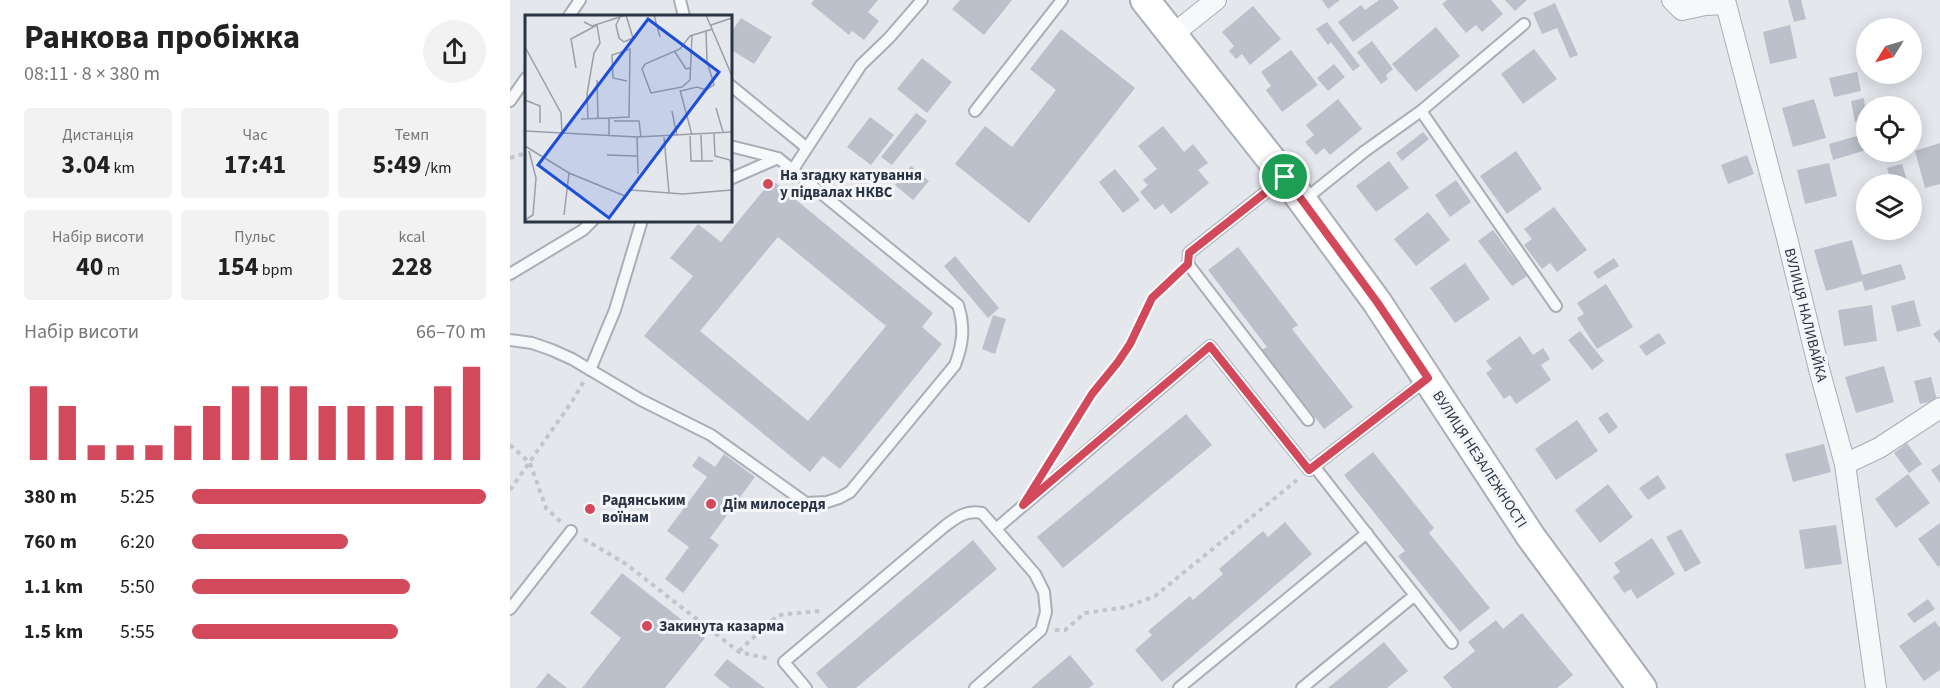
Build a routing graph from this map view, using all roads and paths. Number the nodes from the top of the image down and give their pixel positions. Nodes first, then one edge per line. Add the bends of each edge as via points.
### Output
1 (580, 0) edge
2 (680, 0) edge
3 (922, 0) edge
4 (1062, 0) edge
5 (1145, 0) edge
6 (1216, 0) edge
7 (1672, 0) edge
8 (570, 15) edge
9 (684, 15) edge
10 (1524, 24) dead end
11 (1172, 35) junction
12 (525, 79) edge
13 (732, 87) edge
14 (510, 101) edge
15 (975, 111) dead end
16 (1420, 111) junction
17 (732, 146) edge
18 (807, 148) junction
19 (525, 153) edge
20 (510, 158) edge
21 (778, 158) junction
22 (792, 171) junction
23 (1285, 177) junction
24 (732, 178) edge
25 (1303, 201) junction
26 (591, 222) edge
27 (641, 222) edge
28 (1188, 264) junction
29 (510, 274) edge
30 (1556, 306) dead end
31 (510, 340) edge
32 (590, 370) junction
33 (1428, 378) junction
34 (1940, 408) edge
35 (1308, 420) dead end
36 (510, 445) edge
37 (530, 463) junction
38 (1845, 464) junction
39 (1047, 467) dead end
40 (1312, 468) junction
41 (510, 490) edge
42 (997, 528) junction
43 (571, 531) junction
44 (1367, 533) junction
45 (1415, 595) junction
46 (848, 608) junction
47 (510, 609) edge
48 (1041, 630) junction
49 (1452, 642) dead end
50 (739, 652) junction
51 (784, 662) junction
52 (1638, 687) edge
53 (806, 688) edge
54 (975, 688) edge
55 (1179, 688) edge
56 (1302, 688) edge
57 (1876, 688) edge

1 - 8 lane
2 - 9 lane
3 - 18 lane via 861,64
4 - 15 lane
5 - 11 main road, ВУЛИЦЯ НЕЗАЛЕЖНОСТІ
6 - 11 street
7 - 38 street, ВУЛИЦЯ НАЛИВАЙКА via 1682,10 1726,4
10 - 16 lane
11 - 23 main road, ВУЛИЦЯ НЕЗАЛЕЖНОСТІ
12 - 14 lane
13 - 18 lane
16 - 25 lane
16 - 30 lane
17 - 21 lane
18 - 22 lane
19 - 20 path
21 - 22 lane
21 - 24 lane
22 - 32 lane via 958,305 961,315 963,336 955,365 850,492 827,502 806,503 711,435
23 - 25 main road, ВУЛИЦЯ НЕЗАЛЕЖНОСТІ
23 - 28 lane via 1189,253
25 - 33 main road, ВУЛИЦЯ НЕЗАЛЕЖНОСТІ
26 - 29 lane
27 - 32 lane via 615,310
28 - 35 lane
28 - 39 path via 1152,298 1130,344 1092,394
31 - 32 lane via 552,350
32 - 37 path
33 - 40 lane
33 - 52 main road, ВУЛИЦЯ НЕЗАЛЕЖНОСТІ via 1531,537
34 - 38 street via 1879,448
36 - 37 path
37 - 41 path
37 - 43 path via 546,508
38 - 57 street, ВУЛИЦЯ НАЛИВАЙКА
40 - 42 lane via 1210,346
40 - 44 lane
40 - 48 path via 1155,596 1127,607 1085,613 1065,630
42 - 46 lane via 982,513 960,515
42 - 48 lane via 1041,583 1046,612
43 - 47 lane
43 - 50 path via 626,564
44 - 45 lane
44 - 55 lane
45 - 49 lane
45 - 56 lane
46 - 50 path via 778,615
46 - 51 lane
48 - 54 lane
50 - 51 path
51 - 53 lane

